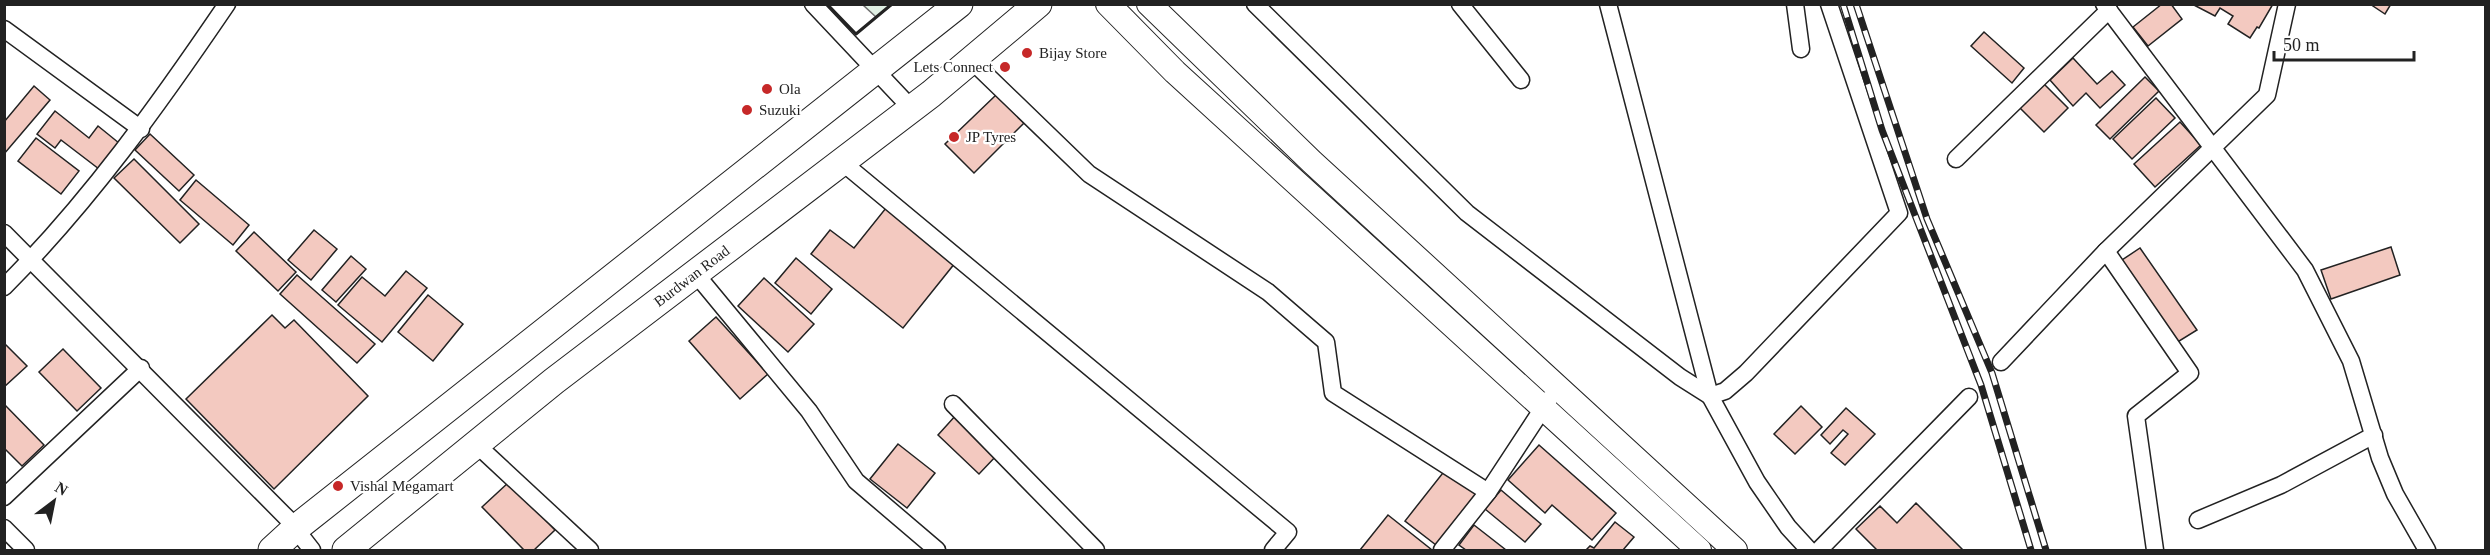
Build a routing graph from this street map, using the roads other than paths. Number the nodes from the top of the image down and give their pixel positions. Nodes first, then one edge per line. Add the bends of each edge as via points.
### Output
1 (226, 4) edge
2 (813, 4) edge
3 (959, 4) edge
4 (1038, 4) edge
5 (1108, 4) edge
6 (1149, 4) edge
7 (1255, 4) edge
8 (1460, 4) edge
9 (1608, 4) edge
10 (1795, 4) edge
11 (1829, 4) edge
12 (2287, 4) edge
13 (2106, 7) edge
14 (4, 29) edge
15 (1801, 49) dead end
16 (971, 60) junction
17 (877, 70) junction
18 (1521, 80) dead end
19 (912, 109) junction
20 (141, 129) junction
21 (2212, 150) junction
22 (1956, 159) dead end
23 (842, 162) junction
24 (4, 233) edge
25 (2106, 250) junction
26 (31, 261) junction
27 (695, 273) junction
28 (4, 287) edge
29 (2001, 362) dead end
30 (141, 368) junction
31 (1710, 396) junction
32 (1969, 397) dead end
33 (1550, 398) junction
34 (952, 404) dead end
35 (2374, 435) junction
36 (478, 446) junction
37 (1488, 492) junction
38 (4, 497) edge
39 (2198, 520) dead end
40 (4, 528) edge
41 (296, 528) junction
42 (1087, 548) edge
43 (26, 550) edge
44 (272, 550) edge
45 (312, 550) edge
46 (346, 550) edge
47 (590, 550) edge
48 (937, 550) edge
49 (1274, 550) edge
50 (1442, 550) edge
51 (1699, 550) edge
52 (1735, 550) edge
53 (1809, 550) edge
54 (1818, 550) edge
55 (2155, 550) edge
56 (2427, 550) edge

1 - 20 street
2 - 17 street
3 - 17 main road
4 - 16 main road, Burdwan Road
5 - 33 street via 1175,72
6 - 33 street
7 - 31 street via 1467,213
8 - 18 street
9 - 31 street
10 - 15 street
11 - 31 street via 1899,213 1746,373 1725,391
12 - 21 street via 2267,95
13 - 21 street
13 - 22 street
14 - 20 street
16 - 19 main road, Burdwan Road
16 - 37 street via 1089,174 1268,292 1326,342 1333,393
17 - 19 street
17 - 41 main road
19 - 23 main road, Burdwan Road
20 - 26 street
21 - 25 street
21 - 35 street via 2305,270 2351,361
23 - 27 main road, Burdwan Road
23 - 49 street via 1288,532
24 - 26 street
25 - 29 street
25 - 55 street via 2190,373 2136,416
26 - 28 street
26 - 30 street
27 - 36 main road, Burdwan Road
27 - 48 street via 809,411 856,481
30 - 38 street
30 - 41 street
31 - 53 street via 1757,482
32 - 54 street
33 - 37 street
33 - 51 street
33 - 52 street
34 - 42 street
35 - 39 street via 2281,485
35 - 56 street via 2395,494
36 - 46 main road, Burdwan Road
36 - 47 street
37 - 50 street
40 - 43 street
41 - 44 main road
41 - 45 street

